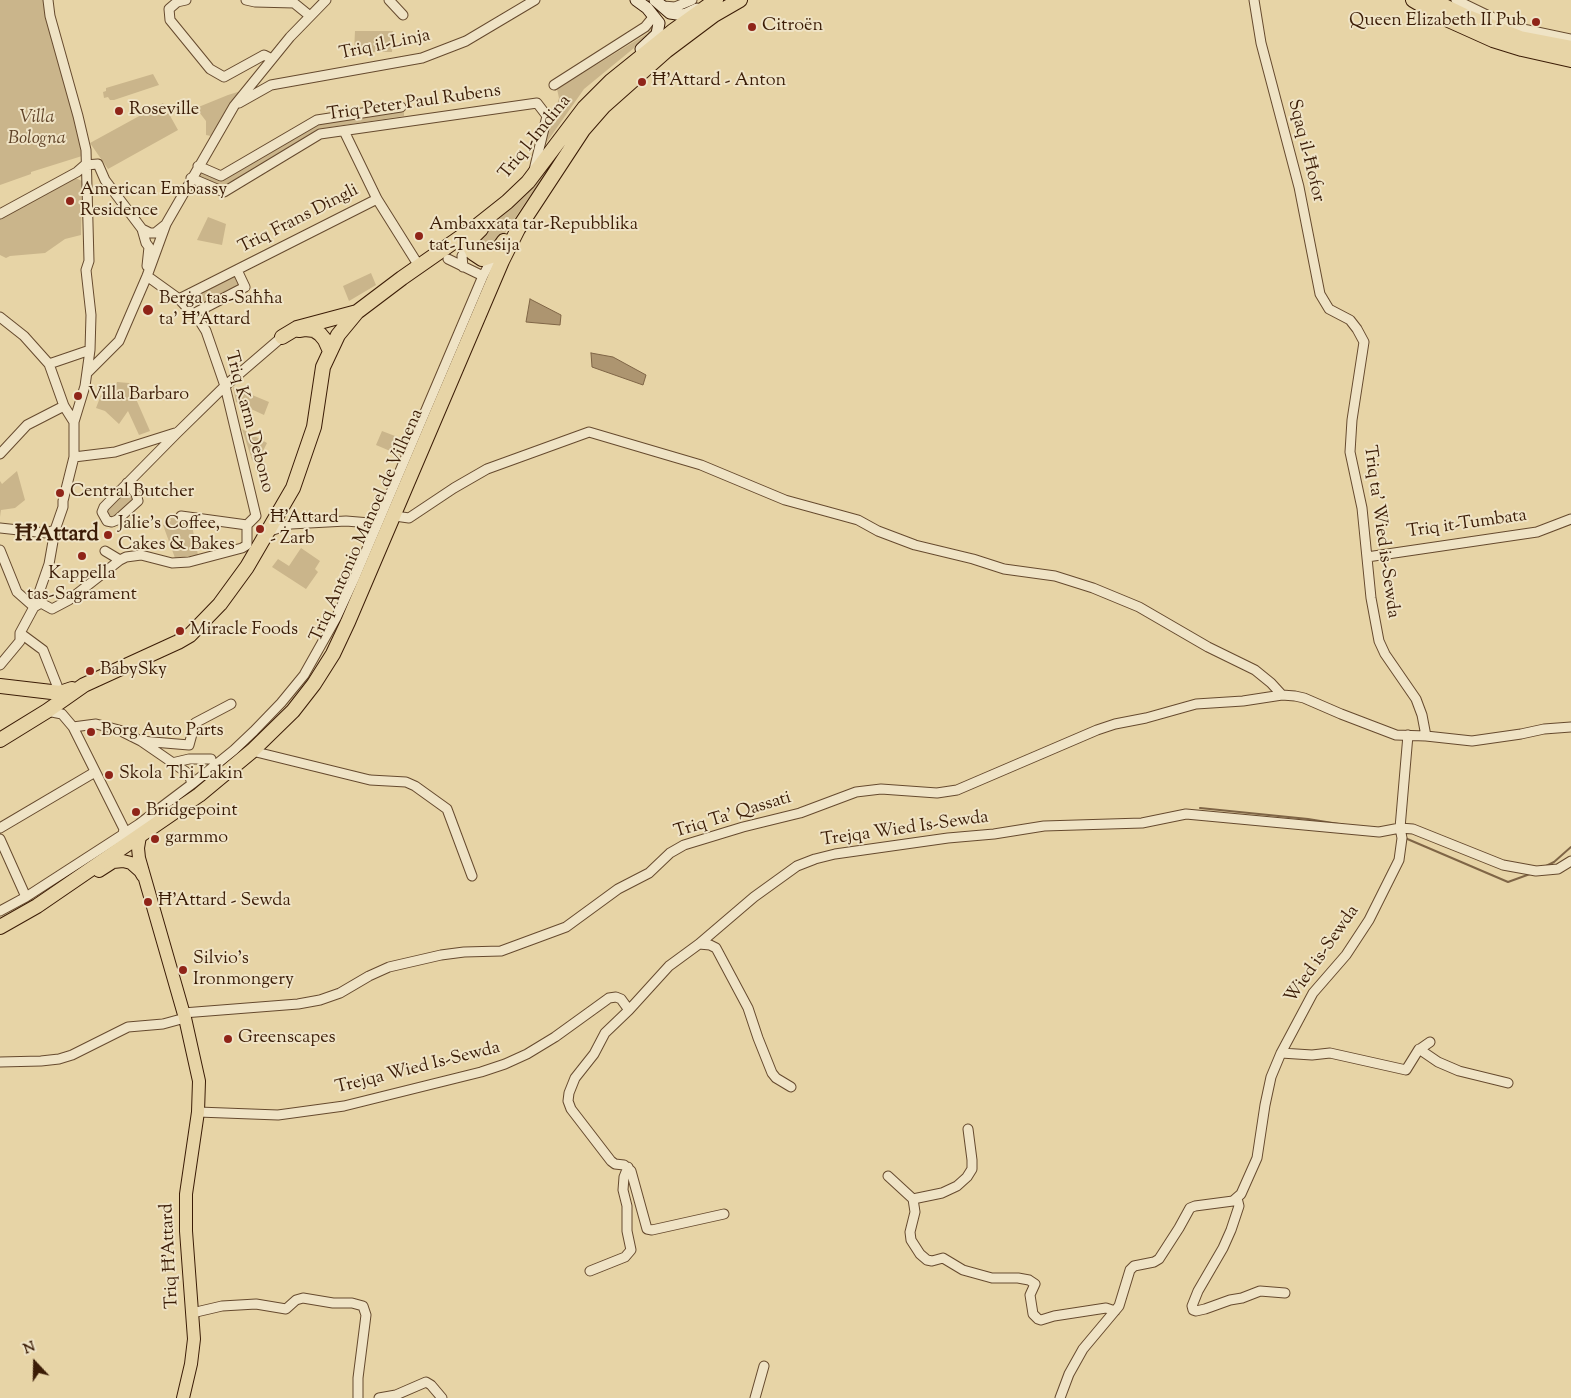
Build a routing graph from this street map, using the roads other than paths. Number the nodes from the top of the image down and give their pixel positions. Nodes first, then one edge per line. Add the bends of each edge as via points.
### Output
1 (186, 0) edge
2 (246, 0) edge
3 (326, 0) edge
4 (389, 0) edge
5 (535, 0) edge
6 (636, 0) edge
7 (692, 0) edge
8 (740, 0) edge
9 (1254, 0) edge
10 (1413, 0) edge
11 (1432, 0) edge
12 (1442, 0) edge
13 (1457, 0) edge
14 (48, 2) edge
15 (714, 2) edge
16 (659, 3) edge
17 (403, 15) dead end
18 (1463, 15) junction
19 (310, 16) junction
20 (654, 16) junction
21 (1571, 39) edge
22 (1571, 48) edge
23 (272, 59) junction
24 (1571, 60) edge
25 (611, 81) junction
26 (554, 85) dead end
27 (234, 106) junction
28 (401, 107) dead end
29 (583, 130) junction
30 (344, 131) junction
31 (198, 166) junction
32 (83, 171) junction
33 (191, 178) junction
34 (530, 179) junction
35 (377, 199) junction
36 (0, 214) edge
37 (151, 238) junction
38 (469, 244) junction
39 (494, 255) junction
40 (448, 259) dead end
41 (418, 263) junction
42 (463, 266) junction
43 (237, 270) junction
44 (146, 276) junction
45 (483, 276) junction
46 (179, 299) junction
47 (1329, 309) joint
48 (358, 312) junction
49 (193, 314) junction
50 (0, 317) edge
51 (282, 337) junction
52 (90, 350) junction
53 (330, 351) junction
54 (49, 364) junction
55 (88, 372) junction
56 (225, 386) junction
57 (64, 406) junction
58 (74, 422) junction
59 (177, 433) junction
60 (0, 454) edge
61 (74, 457) junction
62 (127, 483) junction
63 (181, 516) dead end
64 (395, 516) junction
65 (1571, 519) edge
66 (247, 525) junction
67 (0, 528) edge
68 (55, 530) junction
69 (267, 532) junction
70 (374, 532) junction
71 (0, 550) edge
72 (106, 551) dead end
73 (1367, 557) junction
74 (120, 560) junction
75 (34, 607) junction
76 (20, 633) junction
77 (0, 665) edge
78 (0, 686) edge
79 (82, 686) junction
80 (60, 693) junction
81 (1282, 695) junction
82 (231, 704) dead end
83 (47, 712) junction
84 (73, 727) junction
85 (1571, 727) edge
86 (1408, 736) junction
87 (1426, 736) junction
88 (0, 740) edge
89 (141, 741) junction
90 (189, 744) junction
91 (252, 751) junction
92 (189, 759) junction
93 (211, 759) dead end
94 (172, 763) junction
95 (95, 772) junction
96 (192, 784) junction
97 (0, 828) edge
98 (1400, 828) junction
99 (124, 834) junction
100 (140, 836) junction
101 (0, 839) edge
102 (1571, 861) edge
103 (472, 876) dead end
104 (145, 880) junction
105 (26, 897) junction
106 (37, 906) junction
107 (0, 911) edge
108 (0, 927) edge
109 (699, 944) junction
110 (629, 1010) junction
111 (184, 1015) junction
112 (1430, 1042) dead end
113 (1420, 1049) junction
114 (1281, 1053) junction
115 (0, 1062) edge
116 (1508, 1082) dead end
117 (791, 1088) dead end
118 (198, 1112) junction
119 (968, 1129) dead end
120 (628, 1167) junction
121 (888, 1176) dead end
122 (1237, 1198) junction
123 (913, 1199) junction
124 (724, 1214) dead end
125 (590, 1271) dead end
126 (1285, 1293) dead end
127 (1115, 1311) junction
128 (192, 1313) junction
129 (764, 1366) dead end
130 (183, 1398) edge
131 (358, 1398) edge
132 (380, 1398) edge
133 (442, 1398) edge
134 (755, 1398) edge
135 (1060, 1398) edge

1 - 23 street via 169,9 170,20 210,68 224,78 264,55
2 - 19 street via 294,3
3 - 19 street
4 - 17 street
5 - 27 street, Triq il-Linja via 466,41 422,58 271,85
6 - 20 main road
7 - 16 street via 675,7
8 - 29 highway, Triq Antonio Manoel de Vilhena via 666,51 604,106
9 - 47 street, Sqaq il-Ħofor via 1261,43 1299,187 1320,294
10 - 24 highway via 1492,40
11 - 18 highway
12 - 18 highway
13 - 21 street via 1523,28
14 - 32 street via 86,150
15 - 16 main road via 684,15 670,13
15 - 25 highway, Triq l-Imdina
18 - 22 highway via 1520,38
19 - 23 street
20 - 25 main road via 659,23 657,34
20 - 26 street via 645,27
23 - 27 street
25 - 34 highway, Triq l-Imdina via 584,108
27 - 31 street
28 - 31 street via 317,120 221,176
29 - 39 highway via 560,156
29 - 64 highway, Triq Antonio Manoel de Vilhena via 518,229 502,261
30 - 33 street, Triq Peter Paul Rubens via 320,134 224,192
30 - 34 street, Triq Peter Paul Rubens via 537,103 547,116
30 - 35 street
31 - 33 street
32 - 36 street
32 - 37 street via 105,180
32 - 52 street
33 - 37 street via 166,224
34 - 38 highway
34 - 41 highway, Triq l-Imdina via 478,225
35 - 41 street
35 - 43 street, Triq Frans Dingli
37 - 44 street
38 - 39 highway via 473,253 482,259
38 - 42 street via 462,256
39 - 45 street
40 - 42 street
41 - 48 highway, Triq l-Imdina
42 - 45 street
43 - 46 street, Triq Frans Dingli
43 - 49 street, Triq Frans Dingli via 245,287
44 - 46 street, Triq Karm Debono
44 - 55 street via 119,341
45 - 70 street
46 - 49 street, Triq Karm Debono
47 - 73 street, Triq ta' Wied is-Sewda via 1350,320 1364,342 1350,452 1362,508
48 - 51 highway via 297,328
48 - 53 highway via 338,335
49 - 56 street, Triq Karm Debono via 206,331
50 - 54 street via 24,336
51 - 53 highway via 305,329 314,330 325,340
51 - 56 street
52 - 54 street
52 - 55 street
53 - 69 highway via 323,367 314,427 307,450 293,488
54 - 57 street
55 - 58 street
56 - 59 street
56 - 66 street, Triq Karm Debono via 256,516
57 - 58 street
57 - 60 street via 27,425
58 - 61 street
59 - 61 street via 115,452
59 - 62 street
61 - 68 street via 64,507
62 - 62 street via 138,497 136,504 117,520 107,521 102,512 104,506
63 - 66 street
64 - 81 street via 409,518 487,470 589,432 701,465 786,500 858,520 915,545 1004,569 1055,576 1100,591 1139,607 1255,670
64 - 91 highway, Triq Antonio Manoel de Vilhena via 333,654 293,710
65 - 73 street, Triq it-Tumbata via 1538,532
66 - 74 street, Triq Karm Debono via 247,545 242,548 190,562 172,563 141,555
67 - 68 street via 46,534
68 - 75 street via 49,564
69 - 70 street via 291,524 346,520 370,523
69 - 79 highway via 247,568 220,604 190,634
70 - 96 street via 336,618 304,675 254,731
71 - 75 street via 17,592
72 - 74 street
73 - 87 street, Triq ta' Wied is-Sewda via 1379,641 1416,699
74 - 75 street via 70,600 52,609 41,603
75 - 76 street
76 - 77 street via 20,641
76 - 80 street via 43,650
78 - 80 highway
79 - 80 highway
79 - 83 highway
81 - 86 street via 1304,698 1396,735
81 - 111 street, Triq Ta' Qassati via 1196,704 1115,724 957,790 937,793 882,789 856,792 800,813 743,826 684,845 649,873 618,889 566,927 501,951 449,954 389,967 340,993 313,1002
82 - 90 street via 195,722
83 - 84 street via 62,714
83 - 88 highway
84 - 89 street via 96,724 119,730
84 - 95 street
85 - 87 street via 1472,740
86 - 87 street
86 - 98 street, Wied is-Sewda
89 - 90 street
89 - 94 street
90 - 92 street
91 - 100 highway, Triq Antonio Manoel de Vilhena via 199,795
91 - 103 street via 370,780 406,782 425,792 447,809
92 - 93 street
92 - 94 street
94 - 96 street via 189,774
95 - 97 street
95 - 99 street
96 - 99 street
98 - 102 street, Trejqa Wied Is-Sewda via 1413,829 1503,865 1536,871 1558,869
98 - 109 street, Trejqa Wied Is-Sewda via 1379,832 1186,814 1142,823 1044,826 844,852 797,866 754,897
98 - 114 street, Wied is-Sewda via 1399,860 1369,920 1346,955 1313,993
99 - 105 street
100 - 104 main road, Triq Ħ'Attard via 138,848
100 - 106 highway, Triq Antonio Manoel de Vilhena
101 - 105 street
104 - 106 main road via 131,863 113,862 56,898
104 - 111 main road, Triq Ħ'Attard
105 - 107 street
106 - 108 highway, Triq Antonio Manoel de Vilhena
109 - 110 street, Trejqa Wied Is-Sewda via 669,966
109 - 117 street via 716,948 748,1008 772,1073
110 - 118 street, Trejqa Wied Is-Sewda via 622,999 616,996 609,998 516,1060 486,1071 387,1096 288,1114
110 - 120 street via 605,1033 594,1054 578,1072 568,1101 576,1118 611,1161
111 - 115 street, Triq Ta' Qassati via 163,1024 128,1027 59,1059
111 - 118 main road, Triq Ħ'Attard via 199,1082
112 - 113 street
113 - 114 street via 1406,1070 1330,1053
113 - 116 street via 1459,1071
114 - 122 street, Wied is-Sewda via 1271,1077 1257,1158
118 - 128 main road, Triq Ħ'Attard via 186,1194
119 - 123 street via 972,1169 967,1177 942,1193
120 - 124 street via 650,1230
120 - 125 street via 623,1190 631,1250 625,1257
121 - 123 street
122 - 126 street, Wied is-Sewda via 1231,1230 1198,1290 1193,1310 1196,1312 1260,1291
122 - 127 street via 1190,1208 1159,1259 1130,1270 1122,1300
123 - 127 street via 915,1212 911,1240 927,1260 943,1258 963,1270 992,1278 1029,1280 1035,1284 1030,1295 1034,1314 1041,1320 1106,1308
127 - 135 street via 1083,1349
128 - 130 main road, Triq Ħ'Attard via 194,1339
128 - 131 street via 222,1306 256,1304 286,1309 303,1298 363,1306 366,1315
129 - 134 street
132 - 133 street via 396,1396 426,1382

